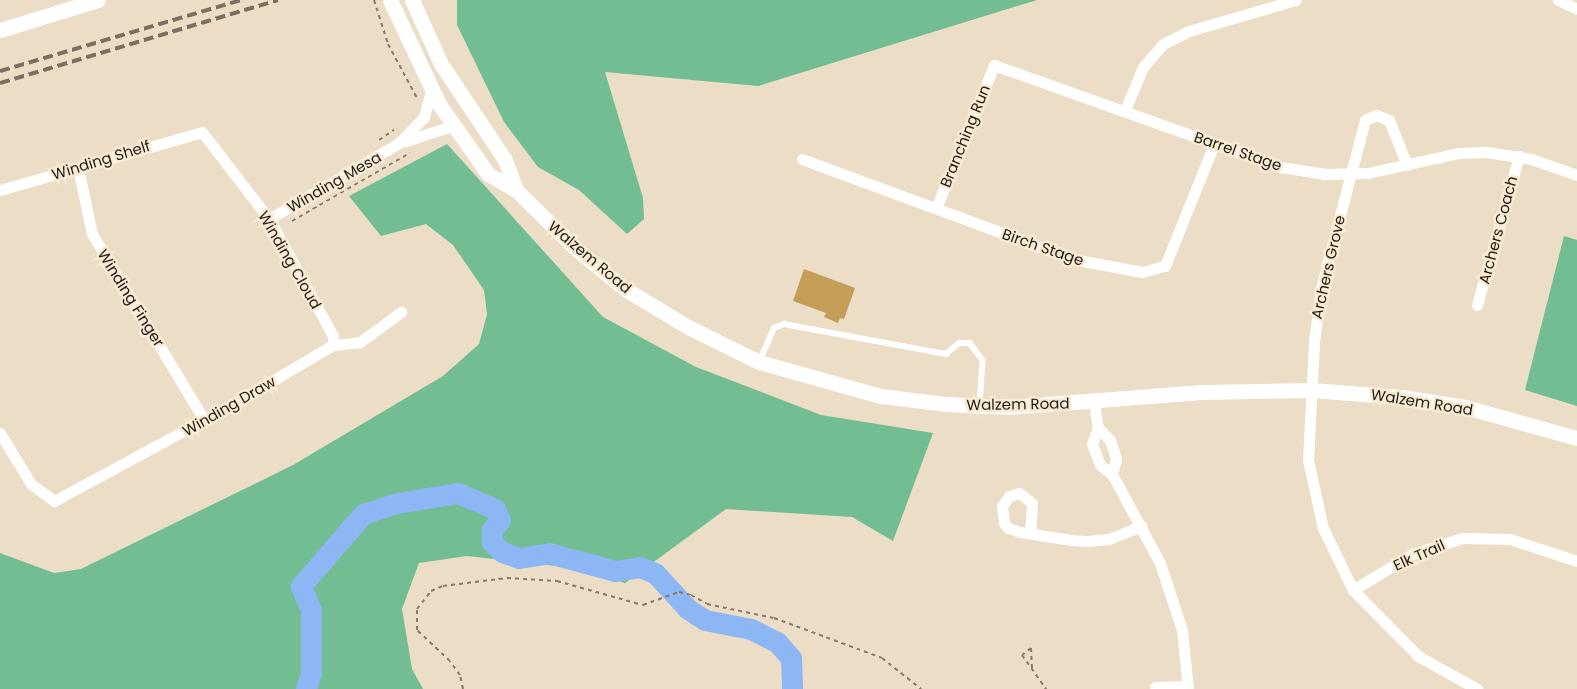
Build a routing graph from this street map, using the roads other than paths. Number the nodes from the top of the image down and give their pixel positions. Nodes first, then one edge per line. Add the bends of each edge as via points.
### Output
1 (98, 0) edge
2 (390, 0) edge
3 (412, 0) edge
4 (1296, 0) edge
5 (1558, 0) edge
6 (1577, 9) edge
7 (0, 30) edge
8 (994, 65) joint
9 (431, 90) junction
10 (1125, 110) junction
11 (452, 126) junction
12 (202, 132) joint
13 (399, 144) junction
14 (1214, 144) junction
15 (1519, 156) junction
16 (802, 158) dead end
17 (1407, 165) junction
18 (78, 168) junction
19 (1350, 174) junction
20 (1577, 175) edge
21 (0, 190) edge
22 (516, 190) junction
23 (936, 208) junction
24 (269, 219) junction
25 (1478, 305) dead end
26 (401, 312) dead end
27 (333, 345) junction
28 (759, 362) junction
29 (1311, 390) junction
30 (1094, 401) junction
31 (980, 406) junction
32 (204, 420) junction
33 (1098, 428) junction
34 (0, 433) edge
35 (1577, 438) edge
36 (1112, 474) junction
37 (1142, 526) junction
38 (1030, 534) dead end
39 (1577, 561) edge
40 (1353, 590) junction
41 (1155, 687) dead end
42 (1188, 687) edge
43 (1477, 689) edge

1 - 7 main road
2 - 9 main road, Walzem Road
3 - 22 main road, Walzem Road via 442,64 505,160
4 - 10 street via 1175,36 1143,67
5 - 6 street
8 - 10 street, Barrel Stage
8 - 23 street, Branching Run
9 - 11 main road, Walzem Road
9 - 13 street, Winding Mesa via 424,117
10 - 14 street, Barrel Stage
11 - 13 street, Winding Mesa
11 - 22 main road, Walzem Road via 488,174
12 - 18 street, Winding Shelf
12 - 24 street, Winding Cloud
13 - 24 street, Winding Mesa
14 - 19 street, Barrel Stage via 1281,167
14 - 23 street, Birch Stage via 1165,266 1142,272 1073,259
15 - 17 street, Barrel Stage via 1458,153
15 - 20 street, Barrel Stage
15 - 25 street, Archers Coach
16 - 23 street, Birch Stage
17 - 19 street, Barrel Stage
17 - 19 street, Archers Grove via 1389,120 1370,116 1361,127
18 - 21 street, Winding Shelf
18 - 32 street, Winding Finger via 92,234
19 - 29 street, Archers Grove via 1321,288
22 - 28 main road, Walzem Road via 576,248 625,289 690,328
24 - 27 street, Winding Cloud via 333,336
26 - 27 street, Winding Draw via 360,342
27 - 32 street, Winding Draw
28 - 31 main road, Walzem Road via 881,396
28 - 31 lane via 774,328 784,324 946,354 959,343 970,343 983,360
29 - 30 main road, Walzem Road via 1201,392
29 - 35 main road, Walzem Road via 1402,397 1465,407
29 - 40 street, Archers Grove via 1308,451 1312,490 1323,528
30 - 31 main road, Walzem Road
30 - 33 street
32 - 34 street, Winding Draw via 54,501 31,484
33 - 36 street via 1110,440 1116,459
33 - 36 street via 1092,444 1100,464
36 - 37 street
37 - 38 street via 1109,539 1087,542
37 - 42 street via 1160,563 1182,630
39 - 40 street, Elk Trail via 1510,539 1462,538 1412,554
40 - 43 street, Archers Grove via 1418,656
41 - 42 street

